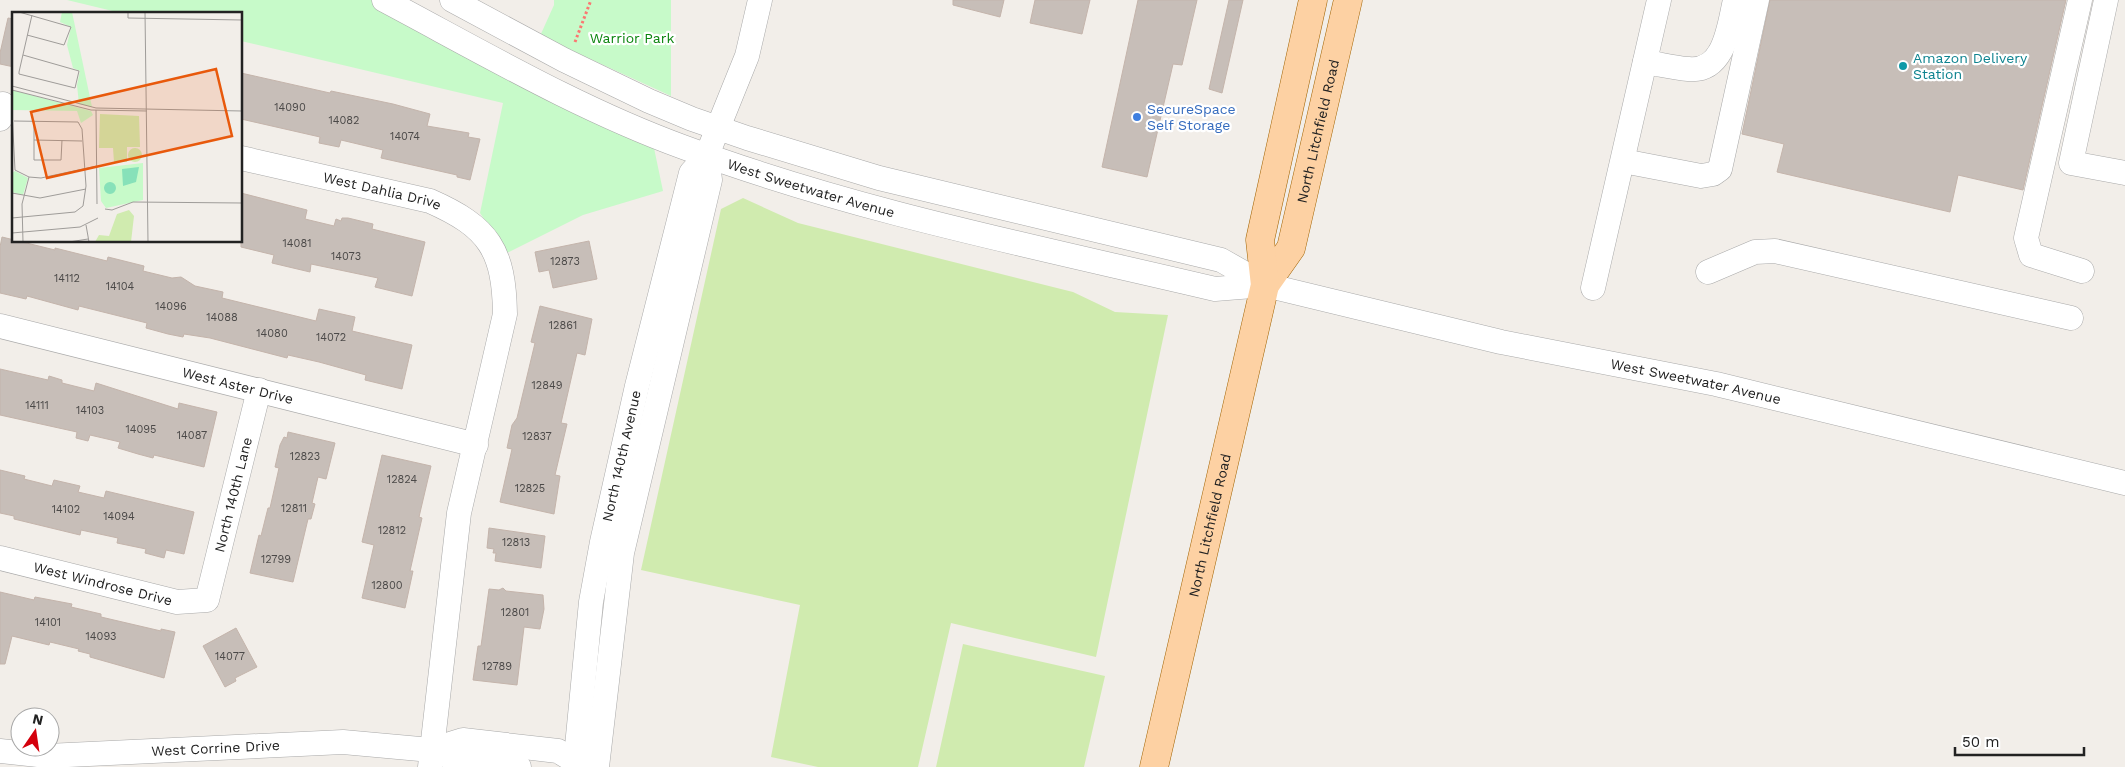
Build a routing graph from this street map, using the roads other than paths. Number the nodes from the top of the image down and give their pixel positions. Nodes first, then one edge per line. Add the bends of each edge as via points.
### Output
1 (384, 0) edge
2 (452, 0) edge
3 (760, 0) edge
4 (1313, 0) edge
5 (1348, 0) edge
6 (1659, 0) edge
7 (1734, 0) edge
8 (1757, 0) edge
9 (2080, 0) edge
10 (2106, 0) edge
11 (1645, 62) junction
12 (716, 128) junction
13 (707, 155) junction
14 (242, 158) edge
15 (1623, 161) junction
16 (2125, 173) edge
17 (2082, 271) dead end
18 (1708, 272) dead end
19 (1265, 285) junction
20 (1593, 288) dead end
21 (2071, 318) dead end
22 (0, 326) edge
23 (259, 390) junction
24 (476, 444) junction
25 (2125, 483) edge
26 (0, 558) edge
27 (207, 600) joint
28 (0, 752) edge
29 (430, 759) edge
30 (582, 765) edge
31 (519, 767) edge
32 (1154, 767) edge

1 - 13 street, West Sweetwater Avenue via 572,98 652,135
2 - 12 street, West Sweetwater Avenue via 564,60 649,101
3 - 12 street, North 140th Avenue via 747,56
4 - 19 main road, North Litchfield Road via 1260,240
5 - 19 main road, North Litchfield Road via 1291,248
6 - 11 street
7 - 11 street via 1727,36 1719,57 1711,63 1690,70
8 - 15 street via 1720,169 1701,176
9 - 17 street via 2026,238 2031,254
10 - 16 street via 2071,163
11 - 15 street
12 - 13 street, North 140th Avenue
12 - 19 street, West Sweetwater Avenue via 879,178 1221,260
13 - 19 street, West Sweetwater Avenue via 837,197 1215,288
13 - 30 street, North 140th Avenue via 710,180 622,554
14 - 24 street, West Dahlia Drive via 430,202 458,214 480,231 500,262 505,287 505,314
15 - 20 street
18 - 21 street via 1755,252 1774,251
19 - 25 street, West Sweetwater Avenue via 1501,342 1716,384
19 - 32 main road, North Litchfield Road
22 - 23 street, West Aster Drive
23 - 24 street, West Aster Drive
23 - 27 street, North 140th Lane
24 - 29 street via 459,513
26 - 27 street, West Windrose Drive via 176,602
28 - 29 street, West Corrine Drive via 57,755 343,742
29 - 30 street, West Corrine Drive via 463,740 558,751
29 - 31 street, West Corrine Drive

